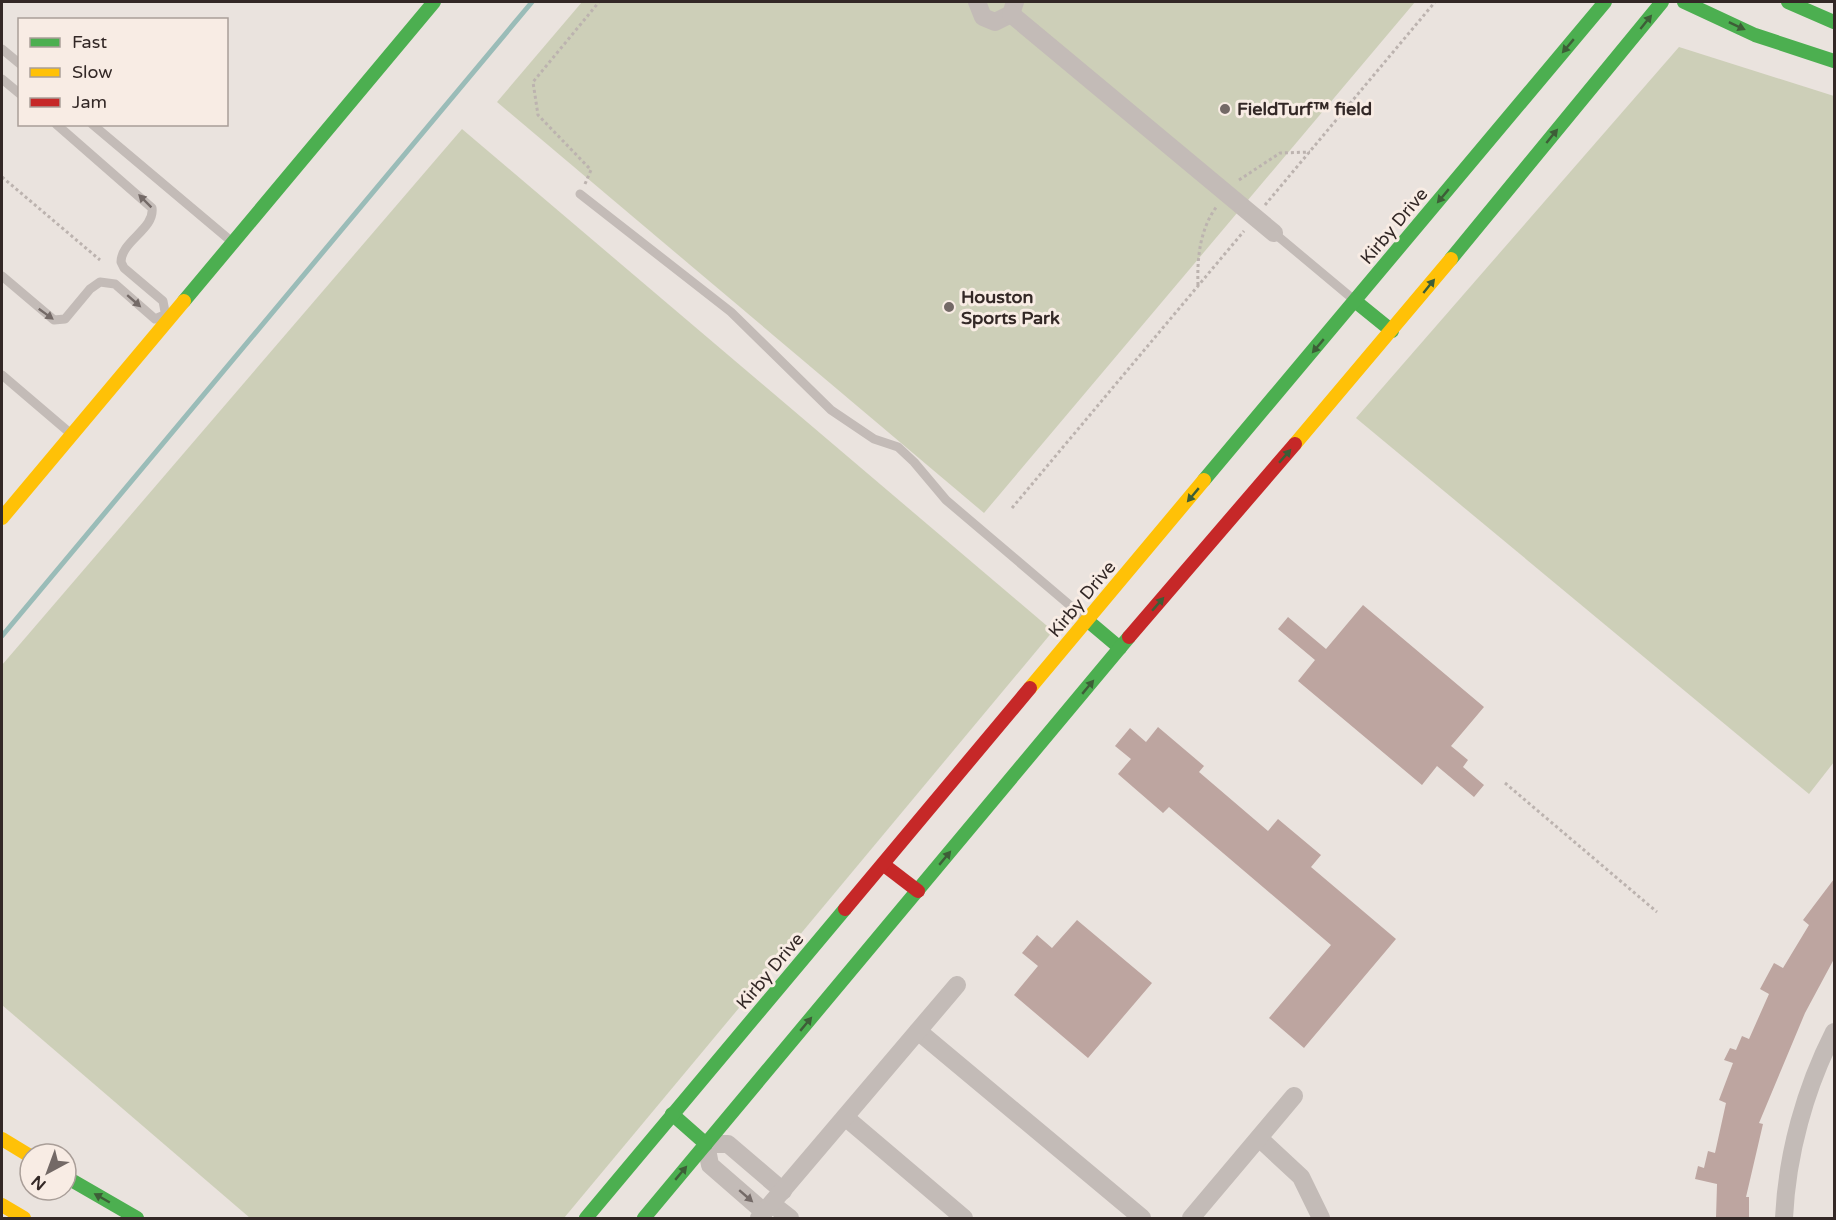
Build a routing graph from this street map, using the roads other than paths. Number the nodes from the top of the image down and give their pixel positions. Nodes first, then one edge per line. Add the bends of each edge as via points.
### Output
1 (434, 2) edge
2 (977, 2) edge
3 (1605, 2) edge
4 (1662, 2) edge
5 (1684, 2) edge
6 (1788, 2) edge
7 (1013, 8) edge
8 (1834, 22) edge
9 (2, 49) edge
10 (1834, 61) edge
11 (18, 62) edge
12 (2, 79) edge
13 (18, 92) edge
14 (58, 126) edge
15 (94, 126) edge
16 (580, 194) road end
17 (1274, 233) joint
18 (233, 242) junction
19 (2, 276) edge
20 (1355, 301) junction
21 (166, 317) junction
22 (1392, 332) junction
23 (2, 375) edge
24 (72, 435) junction
25 (2, 518) edge
26 (1088, 621) junction
27 (1120, 648) junction
28 (884, 865) junction
29 (918, 891) junction
30 (957, 985) dead end
31 (918, 1031) junction
32 (1834, 1032) edge
33 (1294, 1096) dead end
34 (672, 1114) junction
35 (845, 1117) junction
36 (1259, 1138) junction
37 (2, 1139) edge
38 (706, 1144) junction
39 (18, 1149) edge
40 (78, 1184) edge
41 (2, 1205) edge
42 (770, 1206) edge
43 (24, 1218) edge
44 (137, 1218) edge
45 (586, 1218) edge
46 (644, 1218) edge
47 (790, 1218) edge
48 (964, 1218) edge
49 (1142, 1218) edge
50 (1191, 1218) edge
51 (1321, 1218) edge
52 (1784, 1218) edge

1 - 18 street
2 - 7 street via 980,12 989,20 1001,21
3 -> 20 street, Kirby Drive
22 -> 4 street
5 -> 10 street via 1755,35
6 - 8 street
7 - 17 street
9 - 11 lane
12 - 13 lane
21 -> 14 lane via 163,302 121,262 127,247 152,217 152,208
15 - 18 lane
16 - 26 lane via 731,312 831,410 874,439 898,447 946,500
17 - 20 lane
18 - 21 street
19 -> 21 lane via 54,320 65,319 100,282 114,284 155,319
20 - 22 street
20 -> 26 street, Kirby Drive
21 - 24 street
27 -> 22 street
23 - 24 lane
24 - 25 street
26 - 27 street
26 - 28 street, Kirby Drive
29 -> 27 street
28 - 29 street
28 - 34 street, Kirby Drive
38 -> 29 street
30 - 31 street
31 - 35 street
31 - 49 street
32 - 52 street via 1806,1099 1794,1146
33 - 36 street
34 - 38 street
34 - 45 street, Kirby Drive
35 - 42 street
35 - 48 street
36 - 50 street
36 - 51 street via 1301,1177
37 - 39 street
38 -> 42 street via 710,1165
38 - 42 street via 728,1144
46 -> 38 street
44 -> 40 street
41 - 43 street
42 - 47 street

